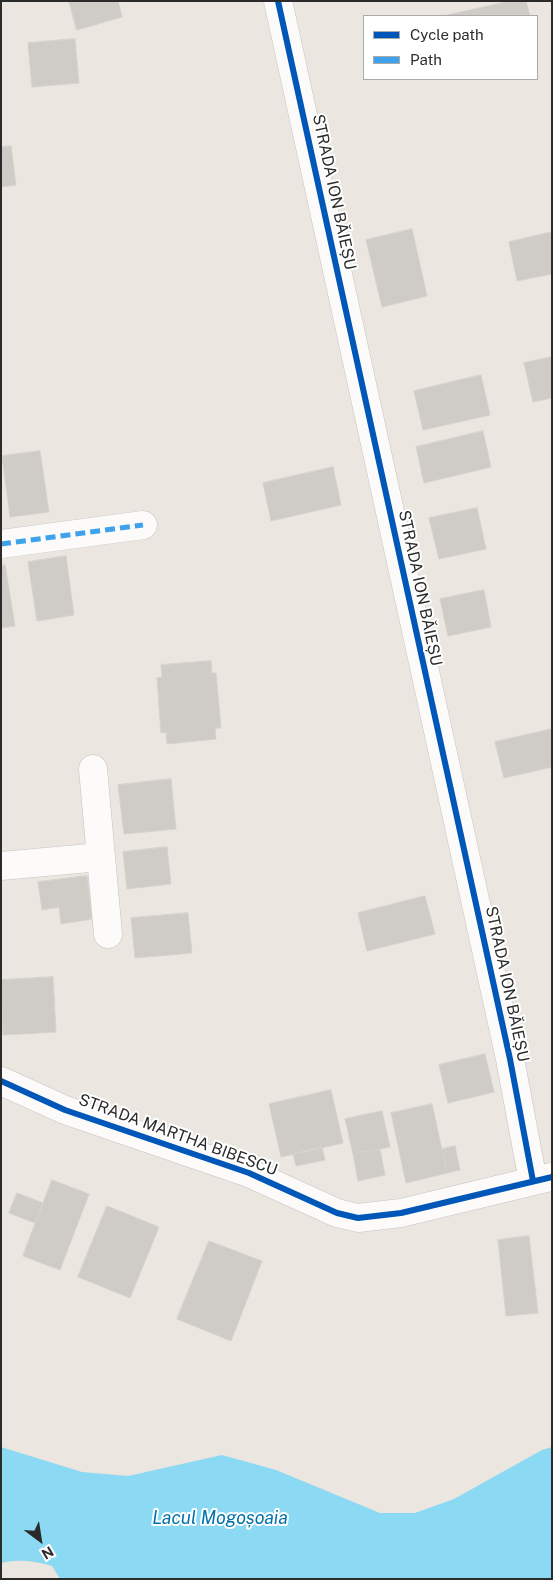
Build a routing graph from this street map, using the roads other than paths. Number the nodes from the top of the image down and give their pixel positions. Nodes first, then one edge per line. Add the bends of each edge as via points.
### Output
1 (278, 1) edge
2 (143, 525) dead end
3 (1, 544) edge
4 (93, 769) dead end
5 (100, 857) junction
6 (1, 866) edge
7 (108, 934) dead end
8 (1, 1081) edge
9 (542, 1179) edge

1 - 9 street, STRADA ION BĂIEȘU via 510,1059
2 - 3 street
4 - 5 street
5 - 6 street
5 - 7 street
8 - 9 street, STRADA MARTHA BIBESCU via 65,1110 250,1173 337,1213 358,1218 401,1213

